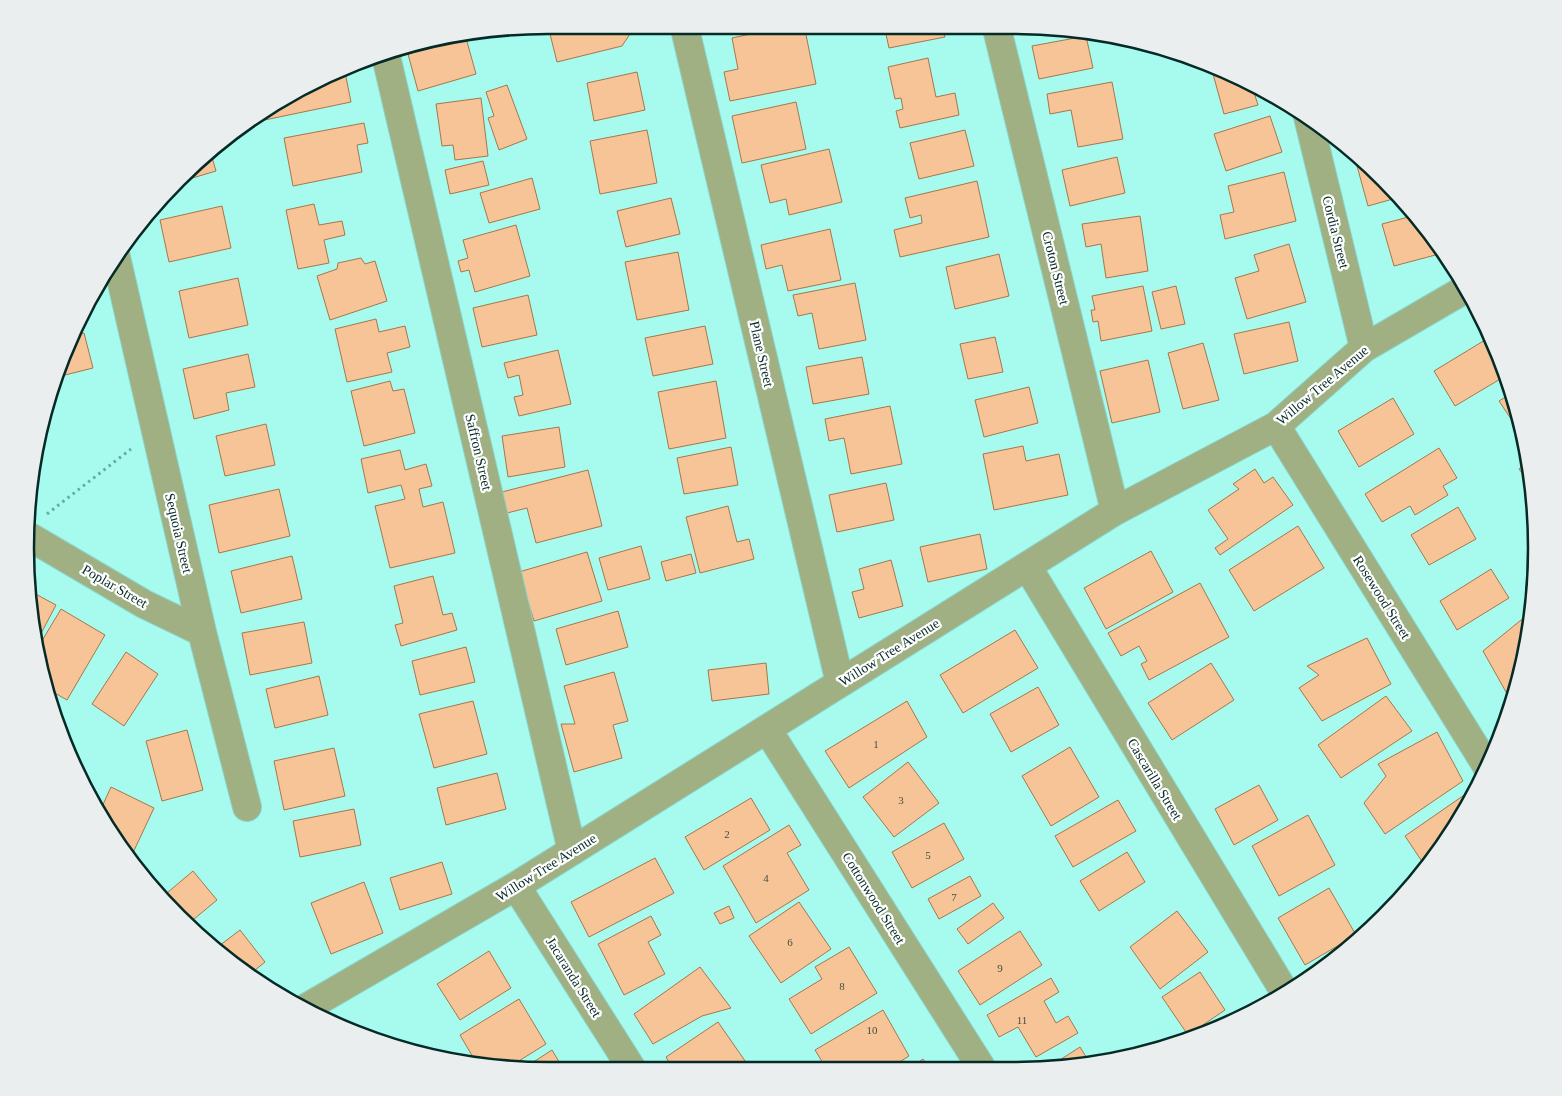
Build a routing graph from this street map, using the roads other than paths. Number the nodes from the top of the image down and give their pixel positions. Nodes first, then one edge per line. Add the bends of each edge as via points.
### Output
1 (686, 34) edge
2 (998, 34) edge
3 (387, 60) edge
4 (1311, 128) edge
5 (118, 265) edge
6 (1460, 292) edge
7 (1364, 348) junction
8 (1276, 426) junction
9 (1115, 511) junction
10 (37, 527) edge
11 (1027, 566) junction
12 (202, 632) junction
13 (840, 683) junction
14 (767, 730) junction
15 (1482, 759) edge
16 (247, 807) dead end
17 (572, 851) junction
18 (516, 886) junction
19 (1281, 987) edge
20 (312, 1004) edge
21 (628, 1062) edge
22 (978, 1062) edge

1 - 13 street, Plane Street
2 - 9 street, Croton Street
3 - 17 street, Saffron Street
4 - 7 street, Cordia Street
5 - 12 street, Sequoia Street
6 - 7 street, Willow Tree Avenue
7 - 8 street, Willow Tree Avenue
8 - 9 street, Willow Tree Avenue
8 - 15 street, Rosewood Street
9 - 11 street, Willow Tree Avenue
10 - 12 street, Poplar Street via 144,604
11 - 13 street, Willow Tree Avenue
11 - 19 street, Cascarilla Street
12 - 16 street, Sequoia Street
13 - 14 street, Willow Tree Avenue
14 - 17 street, Willow Tree Avenue
14 - 22 street, Cottonwood Street
17 - 18 street, Willow Tree Avenue
18 - 20 street, Willow Tree Avenue
18 - 21 street, Jacaranda Street

